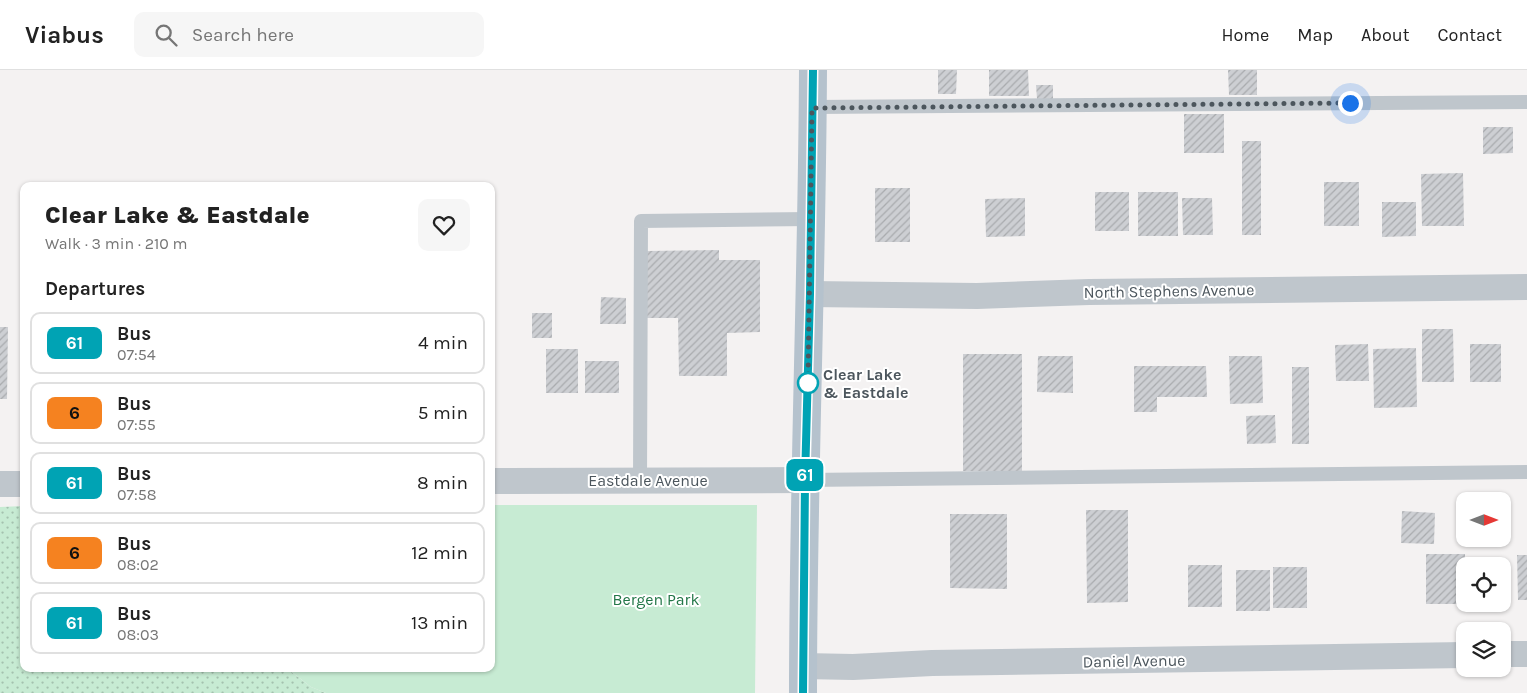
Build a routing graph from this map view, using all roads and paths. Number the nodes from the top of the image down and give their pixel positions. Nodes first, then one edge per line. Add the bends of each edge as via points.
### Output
1 (813, 70) edge
2 (1527, 102) edge
3 (812, 108) junction
4 (811, 219) junction
5 (1527, 287) edge
6 (810, 294) junction
7 (1527, 472) edge
8 (640, 480) junction
9 (805, 480) junction
10 (495, 481) edge
11 (0, 484) edge
12 (20, 484) edge
13 (1511, 654) edge
14 (1527, 654) edge
15 (1456, 655) edge
16 (803, 666) junction
17 (803, 693) edge

1 - 3 main road
2 - 3 lane
3 - 4 main road
4 - 6 main road
4 - 8 lane via 641,221
5 - 6 street, North Stephens Avenue via 977,296
6 - 9 main road
7 - 9 lane
8 - 9 street, Eastdale Avenue
8 - 10 street, Eastdale Avenue
9 - 16 main road
11 - 12 street
13 - 14 street
15 - 16 street, Daniel Avenue
16 - 17 main road

